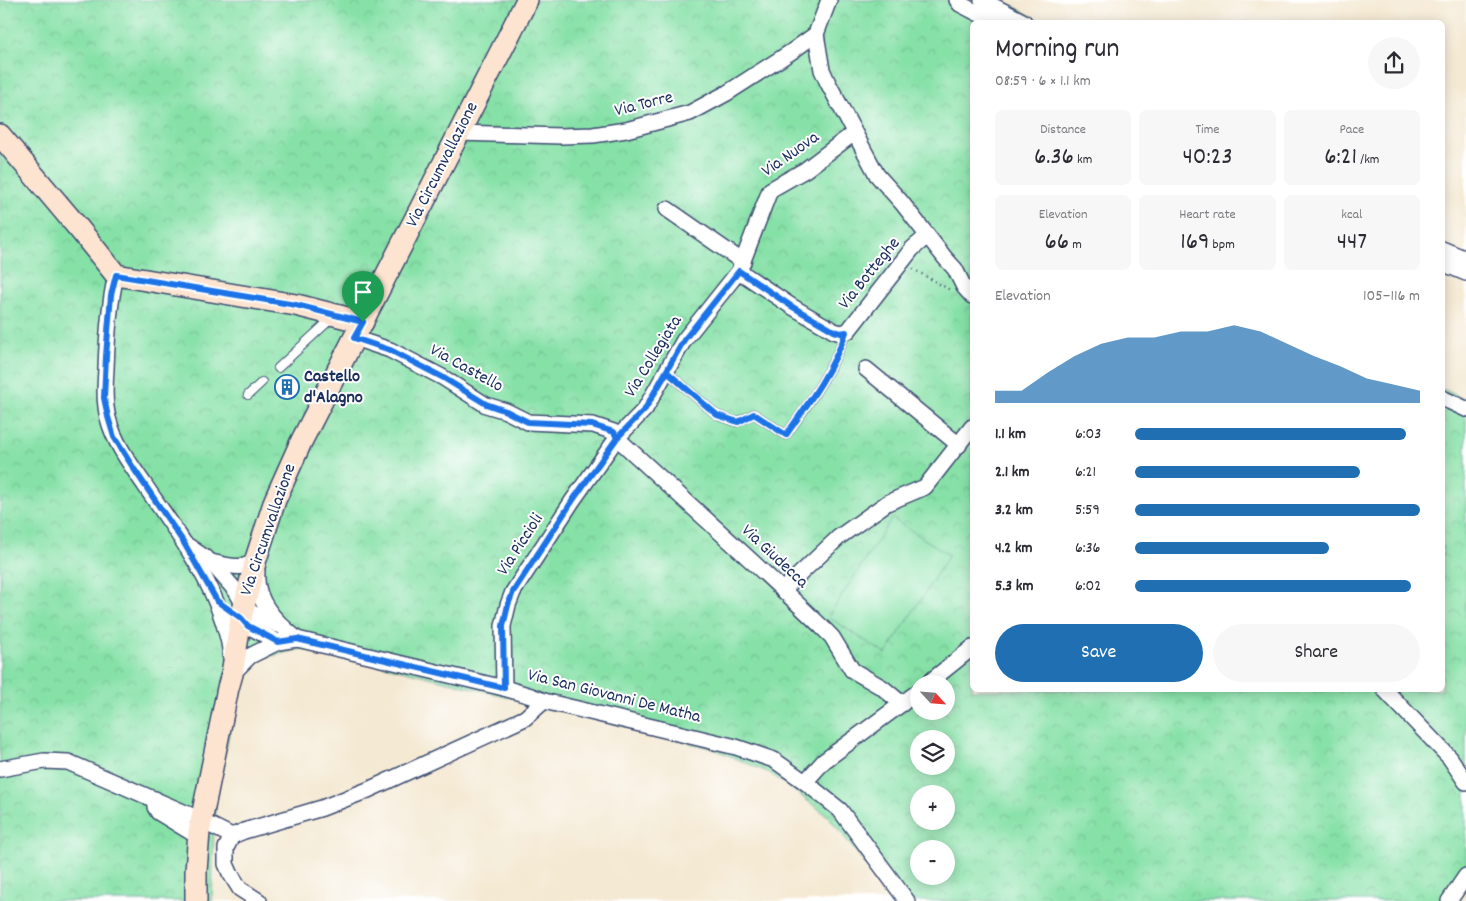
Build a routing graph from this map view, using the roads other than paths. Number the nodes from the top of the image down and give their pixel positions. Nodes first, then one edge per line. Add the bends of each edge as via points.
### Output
1 (527, 0) edge
2 (829, 0) edge
3 (957, 0) edge
4 (982, 0) edge
5 (991, 20) edge
6 (1020, 20) edge
7 (816, 34) junction
8 (459, 133) junction
9 (854, 133) junction
10 (0, 135) edge
11 (667, 209) dead end
12 (927, 236) junction
13 (1445, 250) edge
14 (1464, 256) edge
15 (1445, 264) edge
16 (741, 266) junction
17 (1466, 273) edge
18 (116, 275) junction
19 (970, 294) edge
20 (336, 315) junction
21 (358, 330) junction
22 (846, 332) junction
23 (278, 368) dead end
24 (866, 369) dead end
25 (667, 372) junction
26 (262, 382) dead end
27 (248, 395) dead end
28 (1445, 399) edge
29 (1466, 409) edge
30 (970, 430) edge
31 (617, 438) junction
32 (959, 445) junction
33 (182, 540) junction
34 (258, 554) junction
35 (212, 562) junction
36 (783, 590) junction
37 (217, 601) junction
38 (242, 612) junction
39 (281, 626) junction
40 (297, 639) junction
41 (278, 642) junction
42 (970, 650) edge
43 (939, 675) edge
44 (230, 681) junction
45 (504, 688) junction
46 (1387, 692) edge
47 (910, 698) edge
48 (544, 701) junction
49 (902, 704) junction
50 (0, 769) edge
51 (805, 782) junction
52 (1466, 782) edge
53 (155, 799) junction
54 (190, 815) dead end
55 (205, 832) junction
56 (232, 836) junction
57 (1466, 876) edge
58 (196, 901) edge
59 (258, 901) edge
60 (907, 901) edge
61 (1448, 901) edge

1 - 8 main road, Via Circumvallazione
2 - 7 street
3 - 5 street
4 - 6 street
7 - 8 street, Via Torre via 727,93 690,113 593,135
7 - 9 street via 822,70
8 - 21 main road, Via Circumvallazione
9 - 12 street via 877,175
9 - 16 street, Via Nuova via 805,170 770,190
10 - 18 main road
11 - 16 street, Via Botteghe
12 - 19 street via 955,269
12 - 22 street, Via Botteghe via 912,249
13 - 14 street
15 - 17 street
16 - 22 street, Via Botteghe via 791,306 834,331
16 - 25 street, Via Collegiata via 684,340
18 - 20 main road via 296,305
18 - 33 street via 111,295 106,356 104,398 108,417 114,437
20 - 21 main road
20 - 23 lane
21 - 31 street, Via Castello via 486,404 528,422 592,425 614,432
21 - 34 main road, Via Circumvallazione via 300,442 275,500
22 - 25 lane via 822,382 786,435 754,414 738,422 717,415
24 - 32 street
25 - 31 street, Via Collegiata via 645,409
26 - 27 lane
28 - 29 street
30 - 32 street
31 - 36 street, Via Giudecca
31 - 45 street, Via Piccioli via 513,592 503,626
32 - 36 street via 925,487 887,504 840,537
33 - 35 street
33 - 37 street
34 - 35 street via 246,567
34 - 38 main road, Via Circumvallazione
34 - 39 street, Via San Giovanni De Matha via 258,592
35 - 38 street via 236,591
36 - 49 street, Via Giudecca via 832,637 852,670 883,688
37 - 38 street
37 - 44 street via 230,651
38 - 39 street
38 - 41 street via 248,626
38 - 44 main road, Via Circumvallazione
39 - 40 street, Via San Giovanni De Matha
40 - 41 street
40 - 45 street, Via San Giovanni De Matha
41 - 44 street via 250,656
42 - 43 street
44 - 55 main road, Via Circumvallazione
45 - 48 street, Via San Giovanni De Matha
46 - 52 street via 1450,758
47 - 49 street
48 - 51 street, Via San Giovanni De Matha via 736,747 774,760
48 - 56 street via 525,718 368,790
49 - 51 street via 824,761
50 - 53 street via 44,761 68,762
51 - 60 street, Via San Giovanni De Matha via 849,820
53 - 54 street
53 - 55 street via 158,812
55 - 56 street
55 - 58 main road, Via Circumvallazione via 196,871
56 - 59 street via 226,848 226,864 240,889
57 - 61 street

